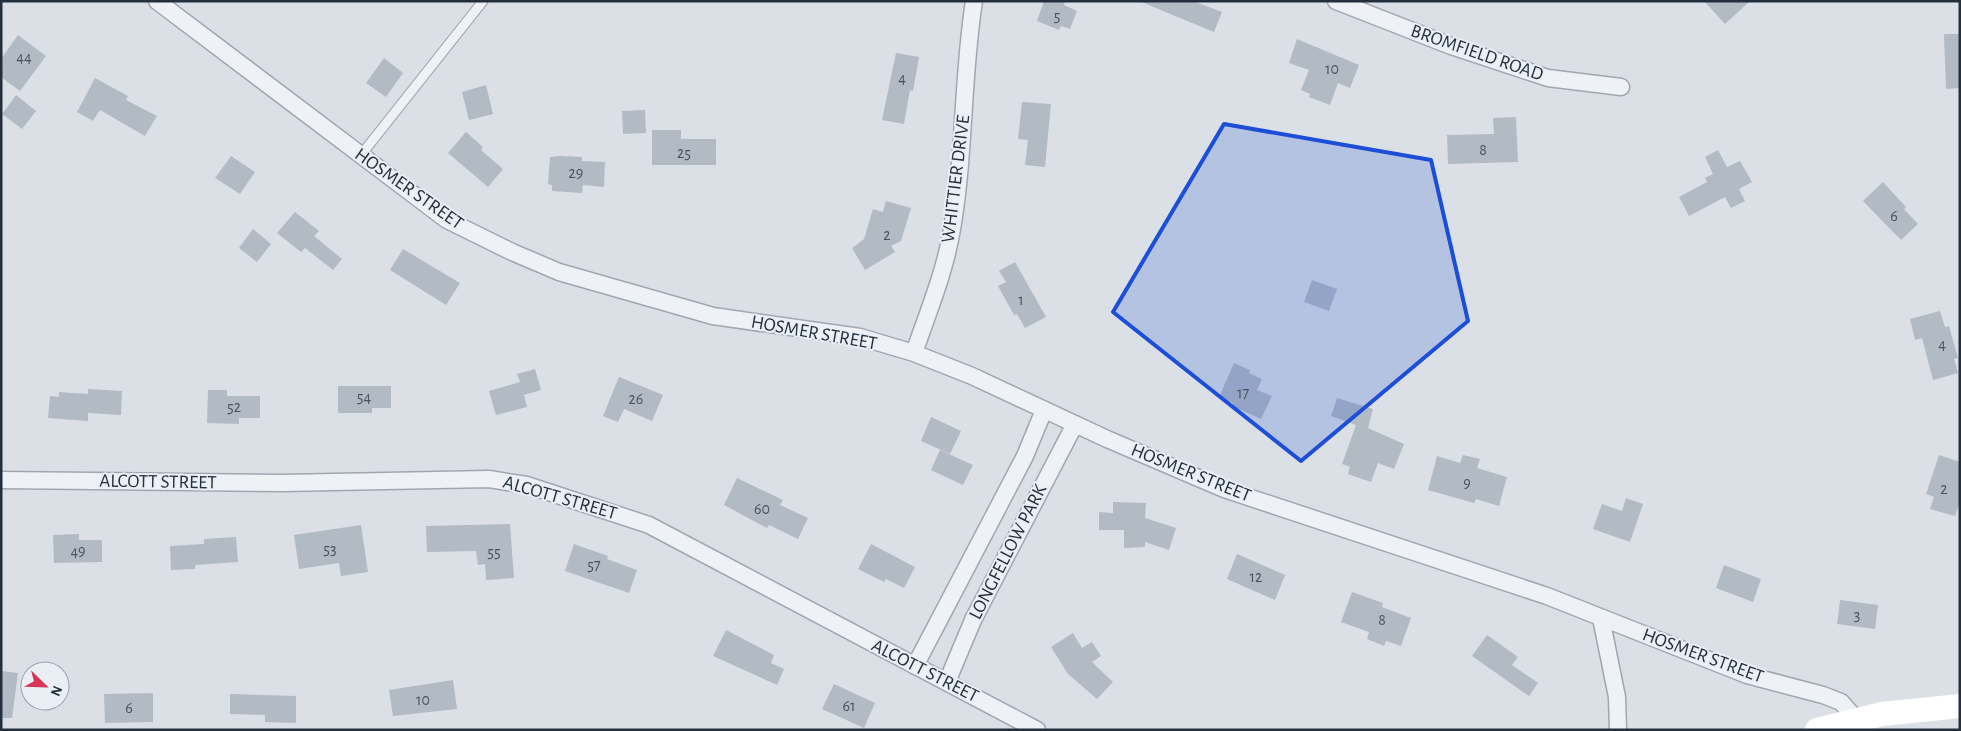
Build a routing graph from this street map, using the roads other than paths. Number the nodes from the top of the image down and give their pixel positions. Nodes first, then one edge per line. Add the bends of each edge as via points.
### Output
1 (157, 1) edge
2 (483, 1) edge
3 (974, 1) edge
4 (1336, 1) edge
5 (1621, 87) dead end
6 (361, 155) junction
7 (914, 353) junction
8 (1044, 410) junction
9 (1074, 424) junction
10 (1, 480) edge
11 (1602, 618) junction
12 (915, 666) junction
13 (947, 682) junction
14 (1960, 706) edge
15 (1857, 724) edge
16 (1037, 730) edge
17 (1618, 730) edge
18 (1817, 730) edge

1 - 6 street, HOSMER STREET
2 - 6 lane
3 - 7 street, WHITTIER DRIVE via 952,229 945,264
4 - 5 street, BROMFIELD ROAD via 1451,46 1548,78
6 - 7 street, HOSMER STREET via 447,220 559,272 713,316 860,337
7 - 8 street, HOSMER STREET
8 - 9 street, HOSMER STREET
8 - 12 street, LONGFELLOW PARK via 1025,456
9 - 11 street, HOSMER STREET via 1224,489 1547,596
9 - 13 street, LONGFELLOW PARK via 973,620
10 - 12 street, ALCOTT STREET via 282,483 489,479 527,485 649,524
11 - 15 street, HOSMER STREET via 1747,675 1834,699 1846,706
11 - 17 street via 1617,697
12 - 13 street, ALCOTT STREET
13 - 16 street, ALCOTT STREET
14 - 15 street via 1907,710
15 - 18 street

